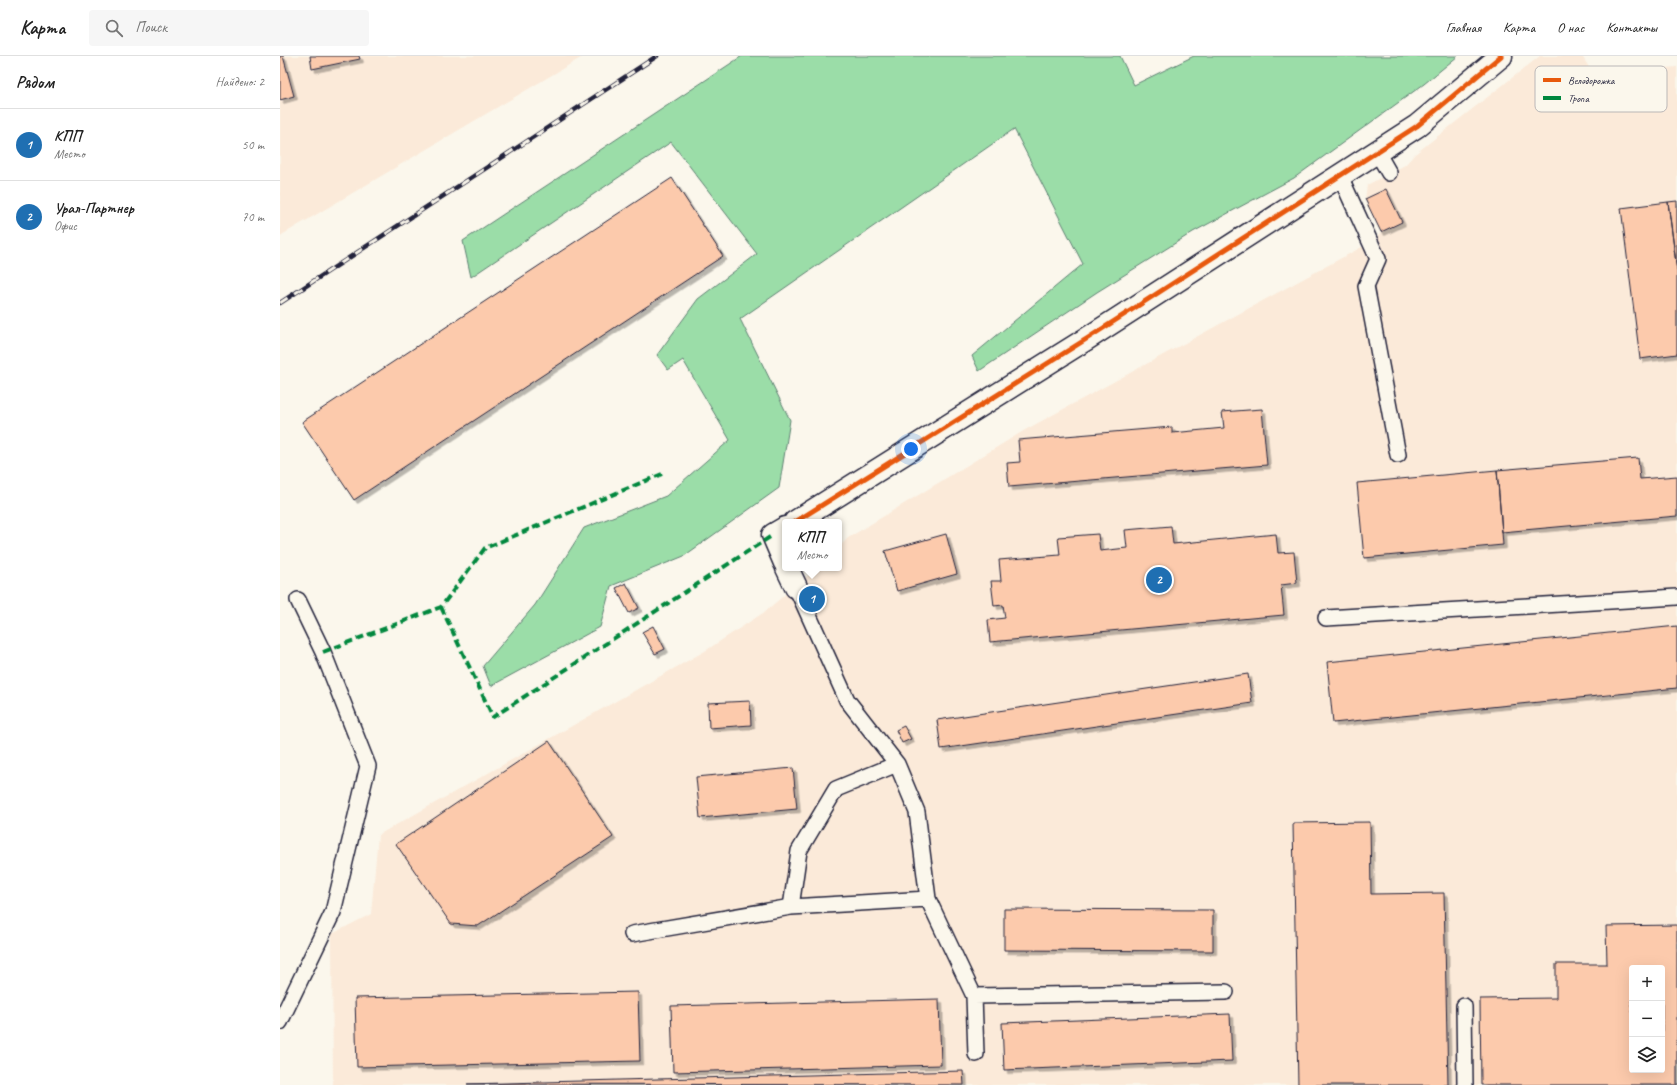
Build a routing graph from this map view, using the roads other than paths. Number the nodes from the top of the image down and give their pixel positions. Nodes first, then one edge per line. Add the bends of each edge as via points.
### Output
1 (1500, 56) edge
2 (1377, 152) junction
3 (1389, 173) dead end
4 (1340, 176) junction
5 (1398, 455) dead end
6 (800, 519) edge
7 (782, 530) edge
8 (782, 556) edge
9 (791, 578) edge
10 (1677, 597) edge
11 (298, 600) dead end
12 (1326, 618) dead end
13 (897, 764) junction
14 (928, 899) junction
15 (791, 907) junction
16 (632, 934) dead end
17 (1226, 992) dead end
18 (974, 996) junction
19 (1464, 1006) dead end
20 (280, 1022) edge
21 (976, 1054) dead end
22 (1465, 1085) edge

1 - 2 street via 1417,126
2 - 3 lane
2 - 4 street
4 - 5 lane via 1378,260 1366,286
4 - 6 street
7 - 8 street via 773,535
9 - 13 lane via 847,700
10 - 12 lane
11 - 20 lane via 323,652 368,766 333,912
13 - 14 lane via 917,812
13 - 15 lane via 836,789 799,851
14 - 15 lane
14 - 18 lane
15 - 16 lane
17 - 18 lane
18 - 21 lane
19 - 22 lane

